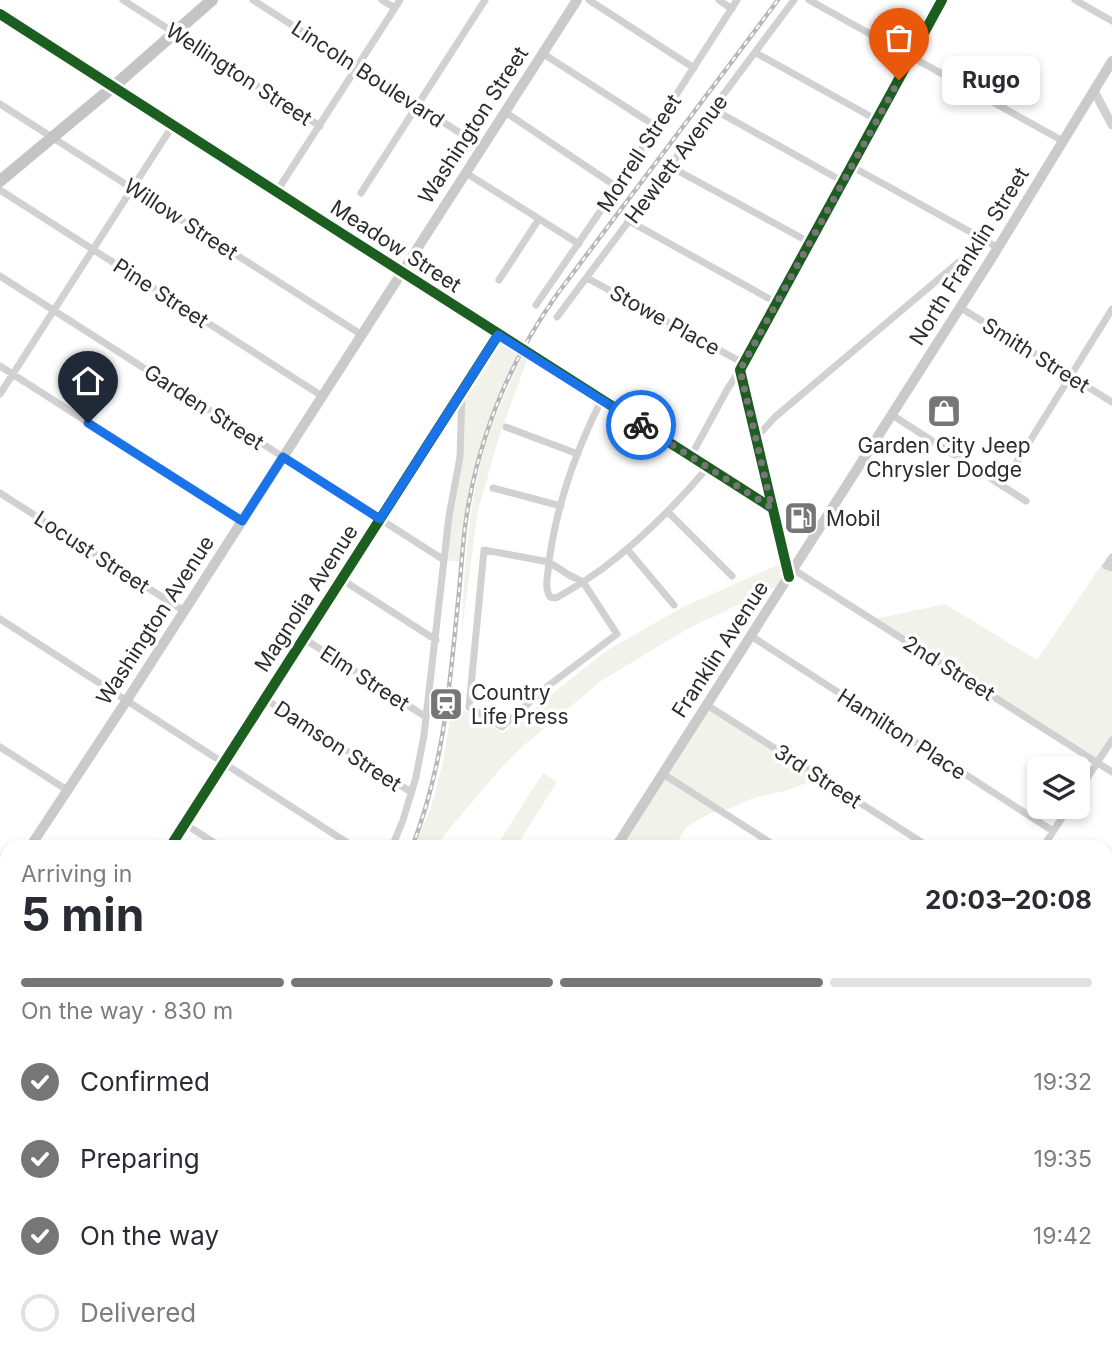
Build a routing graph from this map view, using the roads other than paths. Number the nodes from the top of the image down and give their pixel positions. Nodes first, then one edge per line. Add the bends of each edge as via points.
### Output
1 (123, 0) edge
2 (212, 0) edge
3 (253, 0) edge
4 (382, 0) edge
5 (400, 0) edge
6 (485, 0) edge
7 (577, 0) edge
8 (589, 0) edge
9 (719, 0) edge
10 (737, 0) edge
11 (794, 0) edge
12 (809, 0) edge
13 (942, 0) edge
14 (1075, 0) edge
15 (395, 8) junction
16 (732, 9) junction
17 (0, 14) edge
18 (1112, 21) edge
19 (174, 33) junction
20 (542, 53) junction
21 (756, 53) junction
22 (911, 57) junction
23 (1112, 61) edge
24 (358, 67) junction
25 (694, 68) junction
26 (113, 87) junction
27 (1094, 91) junction
28 (0, 104) edge
29 (417, 106) junction
30 (713, 110) junction
31 (505, 112) junction
32 (877, 120) junction
33 (173, 125) junction
34 (1112, 125) edge
35 (320, 126) junction
36 (657, 127) junction
37 (53, 137) junction
38 (1063, 141) junction
39 (482, 147) junction
40 (851, 166) junction
41 (671, 167) junction
42 (466, 173) junction
43 (0, 181) edge
44 (842, 181) junction
45 (617, 187) junction
46 (132, 188) junction
47 (0, 190) edge
48 (277, 191) junction
49 (361, 193) dead end
50 (539, 219) junction
51 (629, 221) junction
52 (985, 240) junction
53 (809, 242) junction
54 (579, 244) junction
55 (998, 248) junction
56 (93, 249) junction
57 (402, 271) junction
58 (0, 276) edge
59 (587, 278) junction
60 (499, 280) dead end
61 (776, 303) junction
62 (536, 305) dead end
63 (961, 307) junction
64 (1112, 309) edge
65 (53, 311) junction
66 (557, 317) dead end
67 (362, 335) junction
68 (498, 335) junction
69 (0, 366) edge
70 (741, 367) junction
71 (13, 374) junction
72 (1071, 376) junction
73 (462, 391) junction
74 (0, 394) edge
75 (322, 396) junction
76 (601, 401) junction
77 (1112, 402) edge
78 (447, 415) junction
79 (892, 415) junction
80 (461, 423) junction
81 (506, 427) dead end
82 (756, 438) junction
83 (578, 454) junction
84 (691, 456) junction
85 (283, 457) junction
86 (708, 467) junction
87 (857, 471) joint
88 (1002, 486) junction
89 (493, 488) dead end
90 (0, 493) edge
91 (1026, 501) dead end
92 (561, 506) junction
93 (772, 508) junction
94 (668, 512) junction
95 (380, 519) junction
96 (242, 521) junction
97 (627, 549) junction
98 (1112, 557) edge
99 (444, 561) junction
100 (549, 562) junction
101 (1109, 567) edge
102 (790, 570) junction
103 (732, 576) dead end
104 (341, 579) junction
105 (583, 582) junction
106 (674, 605) dead end
107 (184, 611) junction
108 (0, 619) edge
109 (751, 636) junction
110 (303, 638) junction
111 (436, 640) junction
112 (265, 699) junction
113 (127, 700) junction
114 (707, 705) junction
115 (426, 718) junction
116 (1112, 740) edge
117 (0, 747) edge
118 (224, 762) junction
119 (1097, 763) junction
120 (1112, 772) edge
121 (663, 774) junction
122 (1090, 774) edge
123 (67, 790) junction
124 (411, 792) junction
125 (1061, 819) edge
126 (185, 824) junction
127 (1053, 831) junction
128 (35, 840) edge
129 (175, 840) edge
130 (210, 840) edge
131 (343, 840) edge
132 (394, 840) edge
133 (624, 840) edge
134 (766, 840) edge
135 (918, 840) edge
136 (1047, 840) edge

1 - 19 street, Wellington Street
2 - 19 main road
3 - 24 street, Lincoln Boulevard
4 - 15 street
5 - 15 street
6 - 29 street
7 - 20 main road, Washington Street
8 - 25 street
9 - 16 street
10 - 16 street, Morrell Street
11 - 21 street, Hewlett Avenue
12 - 22 street
13 - 22 street
14 - 18 street
15 - 24 street
16 - 25 street, Morrell Street
17 - 26 street, Meadow Street
19 - 26 main road
19 - 35 street, Wellington Street
20 - 31 main road, Washington Street
20 - 36 street
21 - 30 street, Hewlett Avenue
21 - 32 street
22 - 32 street
22 - 38 street
23 - 27 main road, North Franklin Street
24 - 29 street, Lincoln Boulevard
24 - 35 street
25 - 36 street, Morrell Street
26 - 33 street, Meadow Street
26 - 37 main road
27 - 34 street
27 - 38 main road, North Franklin Street
28 - 37 street, Willow Street
29 - 39 street, Lincoln Boulevard
29 - 49 street
30 - 41 street, Hewlett Avenue
30 - 44 street
31 - 39 main road, Washington Street
31 - 45 street
32 - 40 street
33 - 46 street
33 - 48 street, Meadow Street
35 - 48 street
36 - 45 street, Morrell Street
37 - 43 main road
37 - 46 street, Willow Street
38 - 55 main road, North Franklin Street
39 - 42 main road, Washington Street
40 - 44 street
40 - 52 street
41 - 51 street, Hewlett Avenue
41 - 53 street
42 - 50 street
42 - 57 main road, Washington Street
44 - 53 street
45 - 54 street, Morrell Street
46 - 56 street
46 - 67 street, Willow Street
47 - 56 street, Pine Street
48 - 57 street, Meadow Street
50 - 54 street
50 - 60 street
51 - 59 street, Hewlett Avenue
51 - 61 street
52 - 55 street
52 - 82 street via 785,408
53 - 61 street
54 - 62 street, Morrell Street
55 - 63 main road, North Franklin Street
56 - 65 street
56 - 75 street, Pine Street
57 - 67 main road, Washington Avenue
57 - 68 street, Meadow Street
58 - 65 street, Garden Street
59 - 66 street, Hewlett Avenue
59 - 70 street, Stowe Place
61 - 70 street
63 - 72 street, Smith Street
63 - 79 main road, North Franklin Street
64 - 72 street
65 - 71 street
65 - 85 street, Garden Street
67 - 75 main road, Washington Avenue
68 - 73 street, Magnolia Avenue
68 - 76 street, Meadow Street
69 - 71 street
70 - 82 street
70 - 84 street
71 - 74 street
71 - 96 street
72 - 77 street, Smith Street
72 - 88 street
73 - 78 street, Magnolia Avenue
73 - 80 street
75 - 85 main road, Washington Avenue
76 - 83 street
76 - 84 street, Meadow Street
78 - 80 street
78 - 95 street, Magnolia Avenue
79 - 87 main road, North Franklin Street
79 - 88 street
80 - 99 street
81 - 83 street
82 - 93 street
83 - 92 street
84 - 86 street, Meadow Street
85 - 95 street, Garden Street
85 - 96 main road, Washington Avenue
86 - 93 street, Meadow Street
86 - 94 street
87 - 102 main road, Franklin Avenue
88 - 91 street
89 - 92 street
90 - 107 street, Locust Street
92 - 100 street
93 - 102 street
94 - 97 street
94 - 103 street
95 - 99 street, Garden Street
95 - 104 street, Magnolia Avenue
96 - 107 main road, Washington Avenue
97 - 105 street
97 - 106 street
98 - 101 street
99 - 111 street
100 - 105 street
100 - 105 street via 547,594 552,598
100 - 105 street via 484,551 469,708 502,727 618,634
102 - 109 main road, Franklin Avenue
102 - 119 street, 2nd Street
104 - 110 street, Magnolia Avenue
104 - 111 street
107 - 113 main road, Washington Avenue
108 - 113 street
109 - 114 main road, Franklin Avenue
109 - 127 street, Hamilton Place
110 - 112 street, Magnolia Avenue
110 - 115 street, Elm Street
111 - 115 street
112 - 118 street, Magnolia Avenue
112 - 124 street, Damson Street
113 - 118 street
113 - 123 main road, Washington Avenue
114 - 121 main road, Franklin Avenue
114 - 135 street, 3rd Street
115 - 124 street
116 - 119 street
117 - 123 street
118 - 126 street, Magnolia Avenue
118 - 131 street
119 - 120 street, 2nd Street
119 - 122 street
121 - 133 main road, Franklin Avenue
121 - 134 street
123 - 128 main road, Washington Avenue
124 - 132 street
125 - 127 street
126 - 129 street, Magnolia Avenue
126 - 130 street
127 - 136 street

